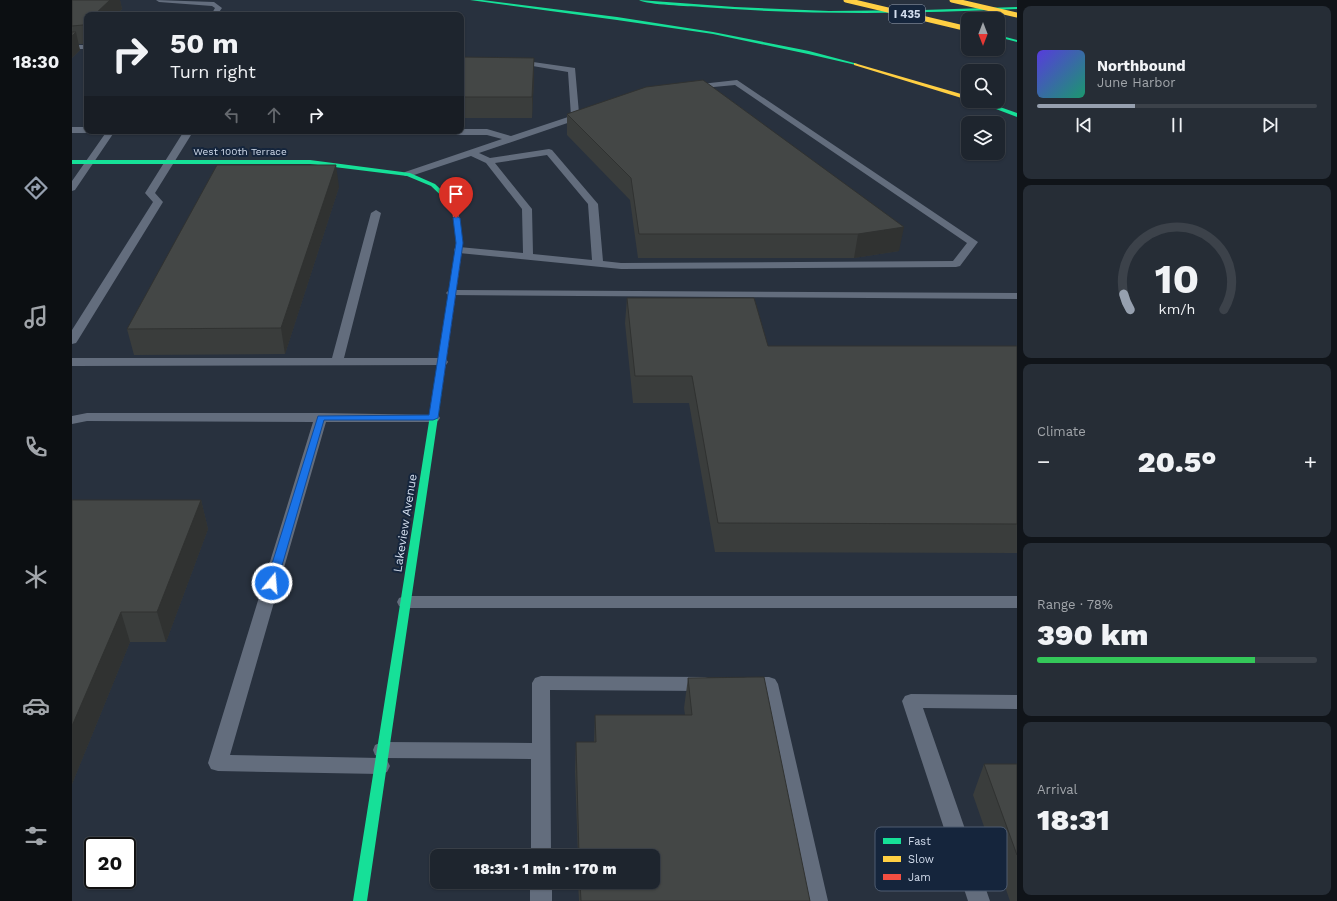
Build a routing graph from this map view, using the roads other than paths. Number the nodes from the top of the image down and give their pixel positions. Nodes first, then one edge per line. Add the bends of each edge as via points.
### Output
1 (159, 0) edge
2 (472, 0) edge
3 (641, 0) edge
4 (846, 0) edge
5 (952, 0) edge
6 (1017, 8) edge
7 (216, 12) edge
8 (1017, 15) edge
9 (961, 27) edge
10 (1005, 38) edge
11 (1017, 41) edge
12 (72, 47) edge
13 (84, 47) edge
14 (510, 60) edge
15 (684, 88) edge
16 (961, 96) edge
17 (998, 108) edge
18 (597, 110) edge
19 (1017, 115) edge
20 (575, 117) junction
21 (464, 132) edge
22 (109, 134) edge
23 (186, 134) edge
24 (511, 139) junction
25 (472, 153) junction
26 (490, 161) junction
27 (72, 162) edge
28 (91, 162) junction
29 (169, 162) junction
30 (408, 174) junction
31 (72, 188) edge
32 (376, 213) dead end
33 (459, 250) junction
34 (528, 257) junction
35 (598, 264) junction
36 (452, 293) junction
37 (1017, 296) edge
38 (72, 340) edge
39 (72, 362) edge
40 (337, 362) junction
41 (442, 362) junction
42 (321, 417) junction
43 (433, 418) junction
44 (72, 420) edge
45 (405, 602) junction
46 (1017, 602) edge
47 (1017, 702) edge
48 (541, 751) junction
49 (381, 758) junction
50 (954, 827) edge
51 (541, 849) edge
52 (541, 889) edge
53 (976, 891) edge
54 (360, 901) edge
55 (541, 901) edge
56 (817, 901) edge
57 (979, 901) edge

1 - 7 lane via 214,4 219,8
2 - 16 main road via 729,35 834,59
3 - 6 main road via 728,9 823,13 929,13
4 - 9 main road, I 435, bridge
5 - 8 main road, bridge
10 - 11 main road
12 - 13 lane
14 - 20 lane via 572,70
15 - 35 lane via 737,82 973,242 956,264
17 - 19 main road
18 - 20 lane
20 - 24 lane
21 - 24 lane via 487,132
22 - 28 lane
23 - 29 lane
24 - 25 lane
25 - 26 lane
25 - 30 lane
26 - 34 lane via 527,208
26 - 35 lane via 549,152 594,204
27 - 28 main road, West 100th Terrace
28 - 29 main road, West 100th Terrace
28 - 31 lane
29 - 30 main road, West 100th Terrace via 310,162
29 - 38 lane via 150,193 158,202
30 - 33 main road, Lakeview Avenue via 433,185 455,206
32 - 40 lane
33 - 34 lane
33 - 36 main road, Lakeview Avenue
34 - 35 lane
36 - 37 lane
36 - 41 main road, Lakeview Avenue
39 - 40 lane
40 - 41 lane
41 - 43 main road, Lakeview Avenue
42 - 43 lane
42 - 44 lane via 87,417
42 - 49 lane via 218,763
43 - 45 main road, Lakeview Avenue
45 - 46 lane
45 - 49 main road, Lakeview Avenue
47 - 50 lane via 911,701
48 - 49 lane
48 - 51 lane
48 - 56 lane via 541,683 769,684
49 - 54 main road, Lakeview Avenue
52 - 55 lane
53 - 57 lane

